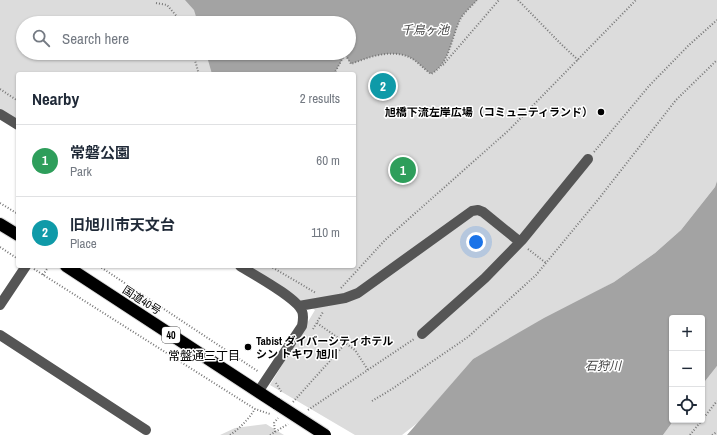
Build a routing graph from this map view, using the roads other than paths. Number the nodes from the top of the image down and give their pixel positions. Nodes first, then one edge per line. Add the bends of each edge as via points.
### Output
1 (0, 114) edge
2 (16, 125) edge
3 (588, 159) road end
4 (0, 224) edge
5 (16, 234) edge
6 (520, 242) junction
7 (26, 268) edge
8 (69, 268) edge
9 (243, 268) edge
10 (0, 304) edge
11 (299, 306) junction
12 (422, 334) road end
13 (0, 335) edge
14 (258, 392) junction
15 (146, 430) dead end
16 (325, 435) edge

1 - 2 street
3 - 6 street
4 - 5 highway
6 - 11 street via 478,210 358,293 345,298
6 - 12 street via 485,278
7 - 10 street
8 - 14 highway, 国道40号 / 40
9 - 11 street
11 - 14 street via 304,320 302,326 272,380
13 - 15 street
14 - 16 highway, 国道40号 / 40, bridge via 280,399

